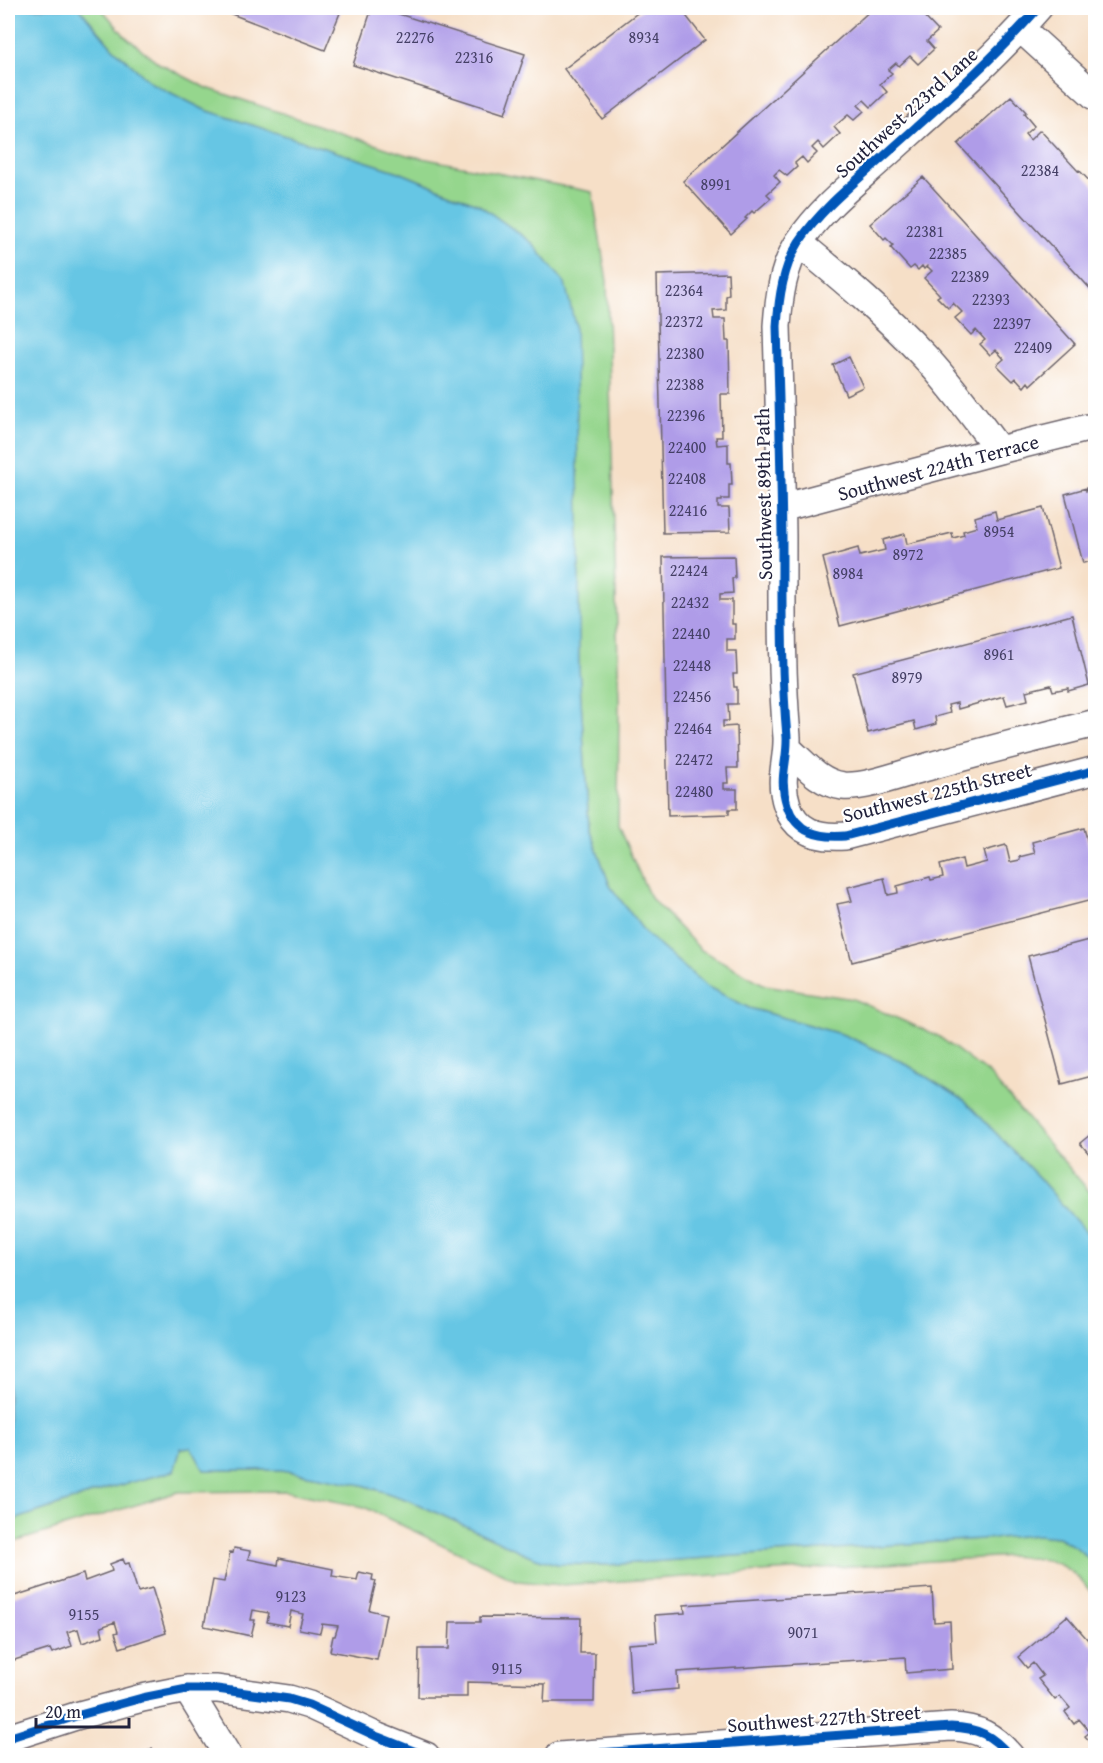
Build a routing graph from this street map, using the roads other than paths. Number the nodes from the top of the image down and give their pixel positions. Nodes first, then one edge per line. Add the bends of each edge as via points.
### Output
1 (1038, 8) edge
2 (1020, 28) junction
3 (1095, 97) edge
4 (799, 243) junction
5 (1095, 426) edge
6 (999, 450) junction
7 (781, 508) junction
8 (1095, 724) edge
9 (787, 748) junction
10 (1095, 770) edge
11 (187, 1689) junction
12 (8, 1738) edge
13 (632, 1753) edge
14 (228, 1755) edge
15 (426, 1755) edge
16 (559, 1755) edge
17 (1010, 1755) edge

1 - 2 street, Southwest 223rd Lane
2 - 3 street
2 - 4 street, Southwest 223rd Lane via 821,214
4 - 6 street via 904,334
4 - 7 street, Southwest 89th Path via 788,265 778,303
5 - 6 street, Southwest 224th Terrace
6 - 7 street, Southwest 224th Terrace
7 - 9 street, Southwest 89th Path
8 - 9 street, Southwest 225th Street via 852,786 841,786 818,776
9 - 10 street, Southwest 225th Street via 783,789 793,818 819,836 829,837
11 - 12 street via 115,1704
11 - 14 street
11 - 15 street via 289,1699
13 - 16 street, Southwest 227th Street
13 - 17 street, Southwest 227th Street via 951,1727 982,1733

